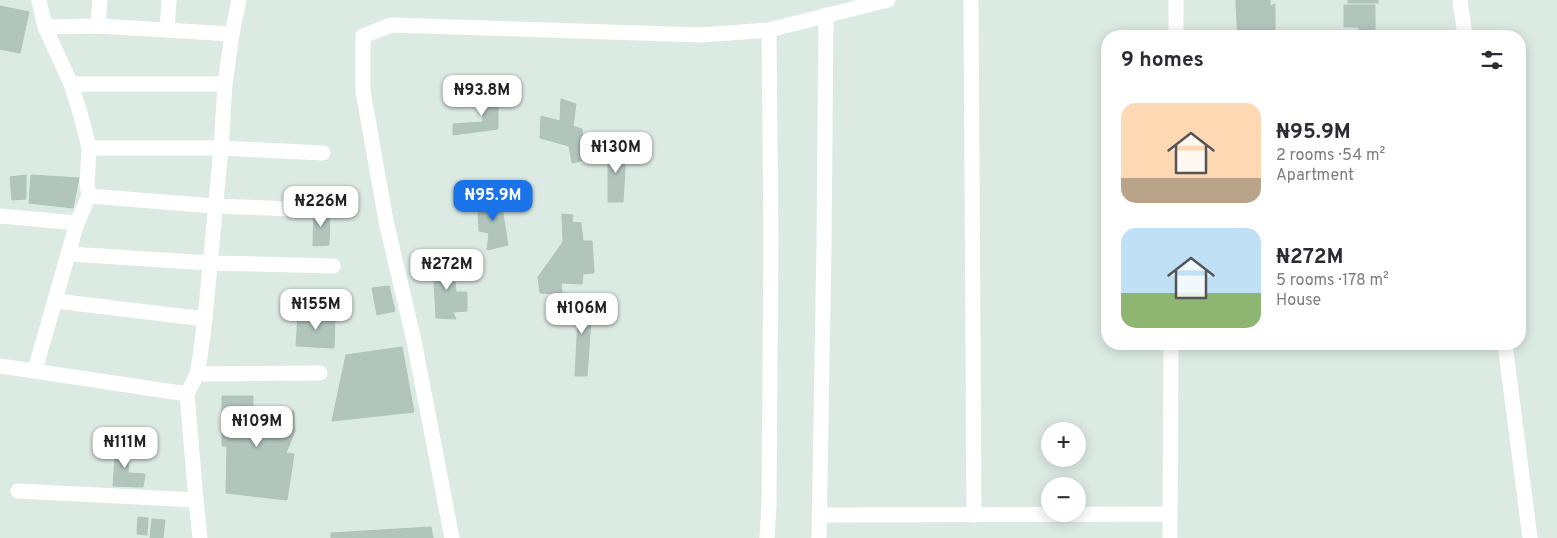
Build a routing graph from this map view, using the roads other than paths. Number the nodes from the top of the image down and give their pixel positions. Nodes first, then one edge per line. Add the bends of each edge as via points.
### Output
1 (39, 0) edge
2 (100, 0) edge
3 (169, 0) edge
4 (239, 0) edge
5 (888, 0) edge
6 (971, 0) edge
7 (1176, 0) edge
8 (1460, 0) edge
9 (826, 15) junction
10 (98, 26) junction
11 (45, 27) junction
12 (167, 30) junction
13 (769, 30) junction
14 (1176, 30) edge
15 (1464, 30) edge
16 (232, 34) junction
17 (71, 84) junction
18 (225, 84) junction
19 (89, 148) junction
20 (220, 148) junction
21 (323, 153) dead end
22 (89, 196) junction
23 (214, 206) junction
24 (321, 210) dead end
25 (0, 216) edge
26 (77, 224) junction
27 (69, 254) junction
28 (210, 262) junction
29 (332, 266) dead end
30 (56, 301) junction
31 (205, 320) junction
32 (1171, 350) edge
33 (1506, 350) edge
34 (0, 366) edge
35 (35, 370) junction
36 (320, 373) dead end
37 (197, 374) junction
38 (187, 394) junction
39 (18, 491) dead end
40 (196, 500) junction
41 (1169, 514) junction
42 (820, 515) junction
43 (974, 515) junction
44 (200, 538) edge
45 (452, 538) edge
46 (767, 538) edge
47 (819, 538) edge
48 (1170, 538) edge
49 (1530, 538) edge

1 - 11 street
2 - 10 street
3 - 12 street
4 - 16 street
5 - 9 street
6 - 43 street
7 - 14 street
8 - 15 street
9 - 13 street
9 - 42 street
10 - 11 street
10 - 12 street
11 - 17 street
12 - 16 street
13 - 45 street via 701,35 391,25 363,36 363,92 386,221 414,341
13 - 46 street via 771,249
16 - 18 street
17 - 18 street
17 - 19 street
18 - 20 street
19 - 20 street
19 - 22 street
20 - 21 street
20 - 23 street
22 - 23 street
22 - 26 street
23 - 24 street
23 - 28 street
25 - 26 street
26 - 27 street
27 - 28 street
27 - 30 street
28 - 29 street
28 - 31 street
30 - 31 street
30 - 35 street
31 - 37 street
32 - 41 street
33 - 49 street
34 - 35 street
35 - 38 street
36 - 37 street
37 - 38 street
38 - 40 street
39 - 40 street
40 - 44 street
41 - 43 street
41 - 48 street
42 - 43 street
42 - 47 street

